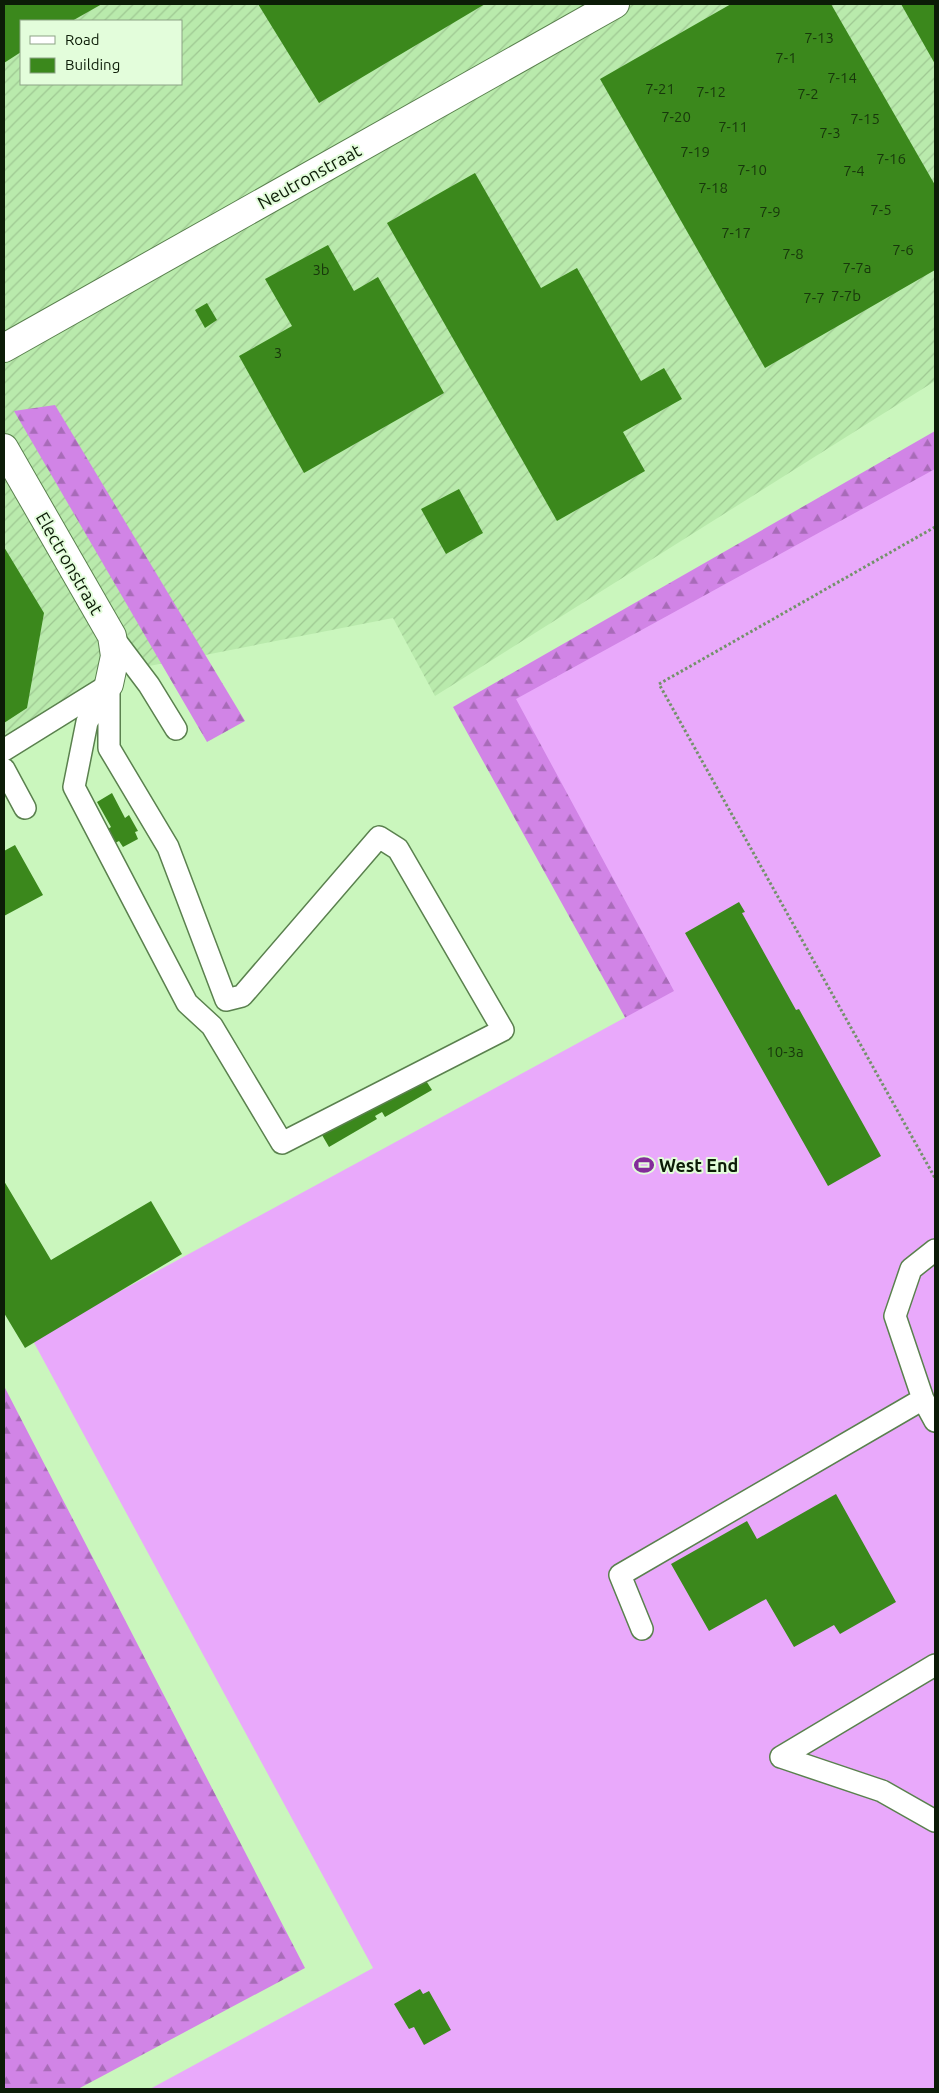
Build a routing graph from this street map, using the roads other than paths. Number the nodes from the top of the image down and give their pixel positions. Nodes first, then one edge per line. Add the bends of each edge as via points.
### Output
1 (615, 4) edge
2 (4, 348) edge
3 (4, 448) edge
4 (112, 636) junction
5 (109, 684) junction
6 (176, 729) dead end
7 (4, 750) edge
8 (4, 769) edge
9 (25, 808) dead end
10 (935, 1250) edge
11 (923, 1399) junction
12 (935, 1421) edge
13 (642, 1629) dead end
14 (935, 1665) edge
15 (935, 1821) edge

1 - 2 street, Neutronstraat
3 - 4 street, Electronstraat
4 - 5 street, Electronstraat via 115,656
4 - 6 lane via 149,685
5 - 5 lane via 87,722 74,786 187,1003 212,1026 282,1143 503,1030 398,850 379,837 242,996 226,1000 168,846 109,748
5 - 7 lane
8 - 9 lane
10 - 11 lane via 911,1269 895,1316
11 - 12 lane
11 - 13 lane via 620,1575
14 - 15 lane via 781,1757 882,1791

